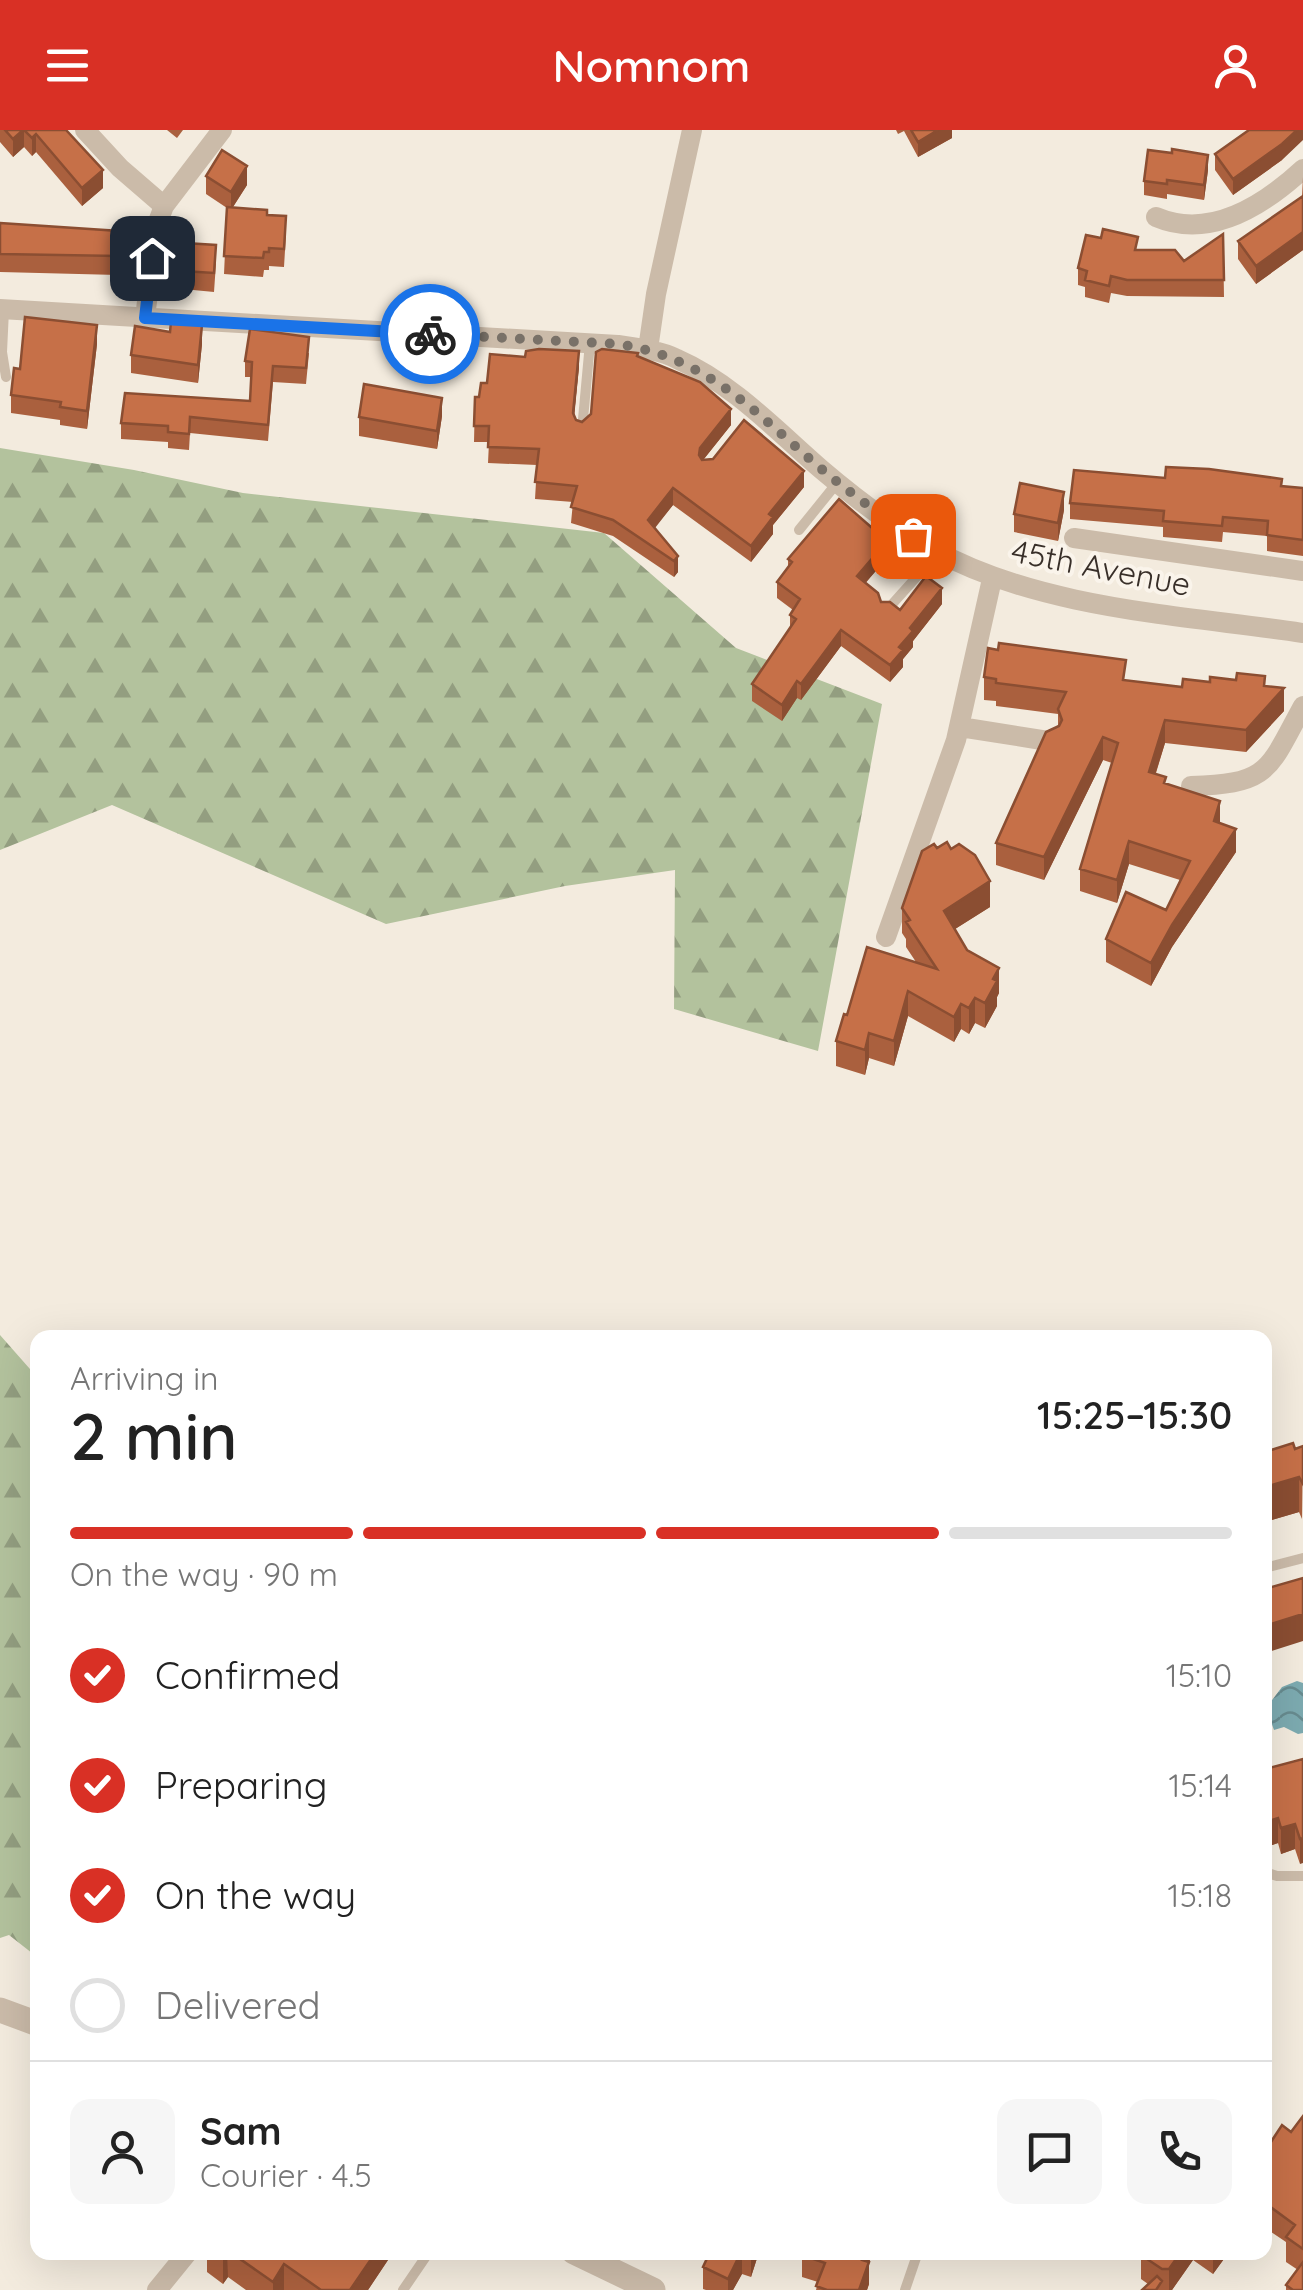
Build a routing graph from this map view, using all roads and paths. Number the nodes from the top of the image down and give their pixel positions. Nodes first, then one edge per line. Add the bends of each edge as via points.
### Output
1 (86, 130) edge
2 (222, 130) edge
3 (692, 130) edge
4 (1303, 169) edge
5 (164, 206) junction
6 (1156, 217) dead end
7 (2, 309) edge
8 (145, 318) junction
9 (590, 344) junction
10 (648, 349) junction
11 (6, 377) dead end
12 (582, 430) edge
13 (838, 482) junction
14 (799, 530) dead end
15 (1074, 538) dead end
16 (938, 552) junction
17 (1303, 571) edge
18 (992, 578) junction
19 (886, 611) edge
20 (1303, 633) edge
21 (1303, 706) edge
22 (960, 728) junction
23 (1048, 741) edge
24 (1191, 786) dead end
25 (886, 937) dead end
26 (1303, 1558) edge
27 (1272, 1566) edge
28 (1272, 1873) edge
29 (1303, 1876) edge
30 (0, 2010) edge
31 (30, 2021) edge
32 (181, 2260) edge
33 (424, 2260) edge
34 (590, 2260) edge
35 (915, 2260) edge
36 (157, 2290) edge
37 (403, 2290) edge
38 (652, 2290) edge
39 (905, 2290) edge

1 - 5 street
2 - 5 street
3 - 10 street
4 - 6 street via 1253,208 1222,220 1176,225
5 - 8 street
7 - 8 street, 45th Avenue
7 - 11 lane
8 - 9 street, 45th Avenue
9 - 10 street, 45th Avenue
9 - 12 lane
10 - 13 street, 45th Avenue via 713,379 748,418
13 - 14 lane
13 - 16 street, 45th Avenue
15 - 17 street
16 - 18 street, 45th Avenue
16 - 19 lane
18 - 20 street, 45th Avenue via 1064,598
18 - 22 street
21 - 24 street via 1259,776
22 - 23 street
22 - 25 street
26 - 27 lane
28 - 29 lane
30 - 31 street
32 - 36 street
33 - 37 lane
34 - 38 street
35 - 39 lane

